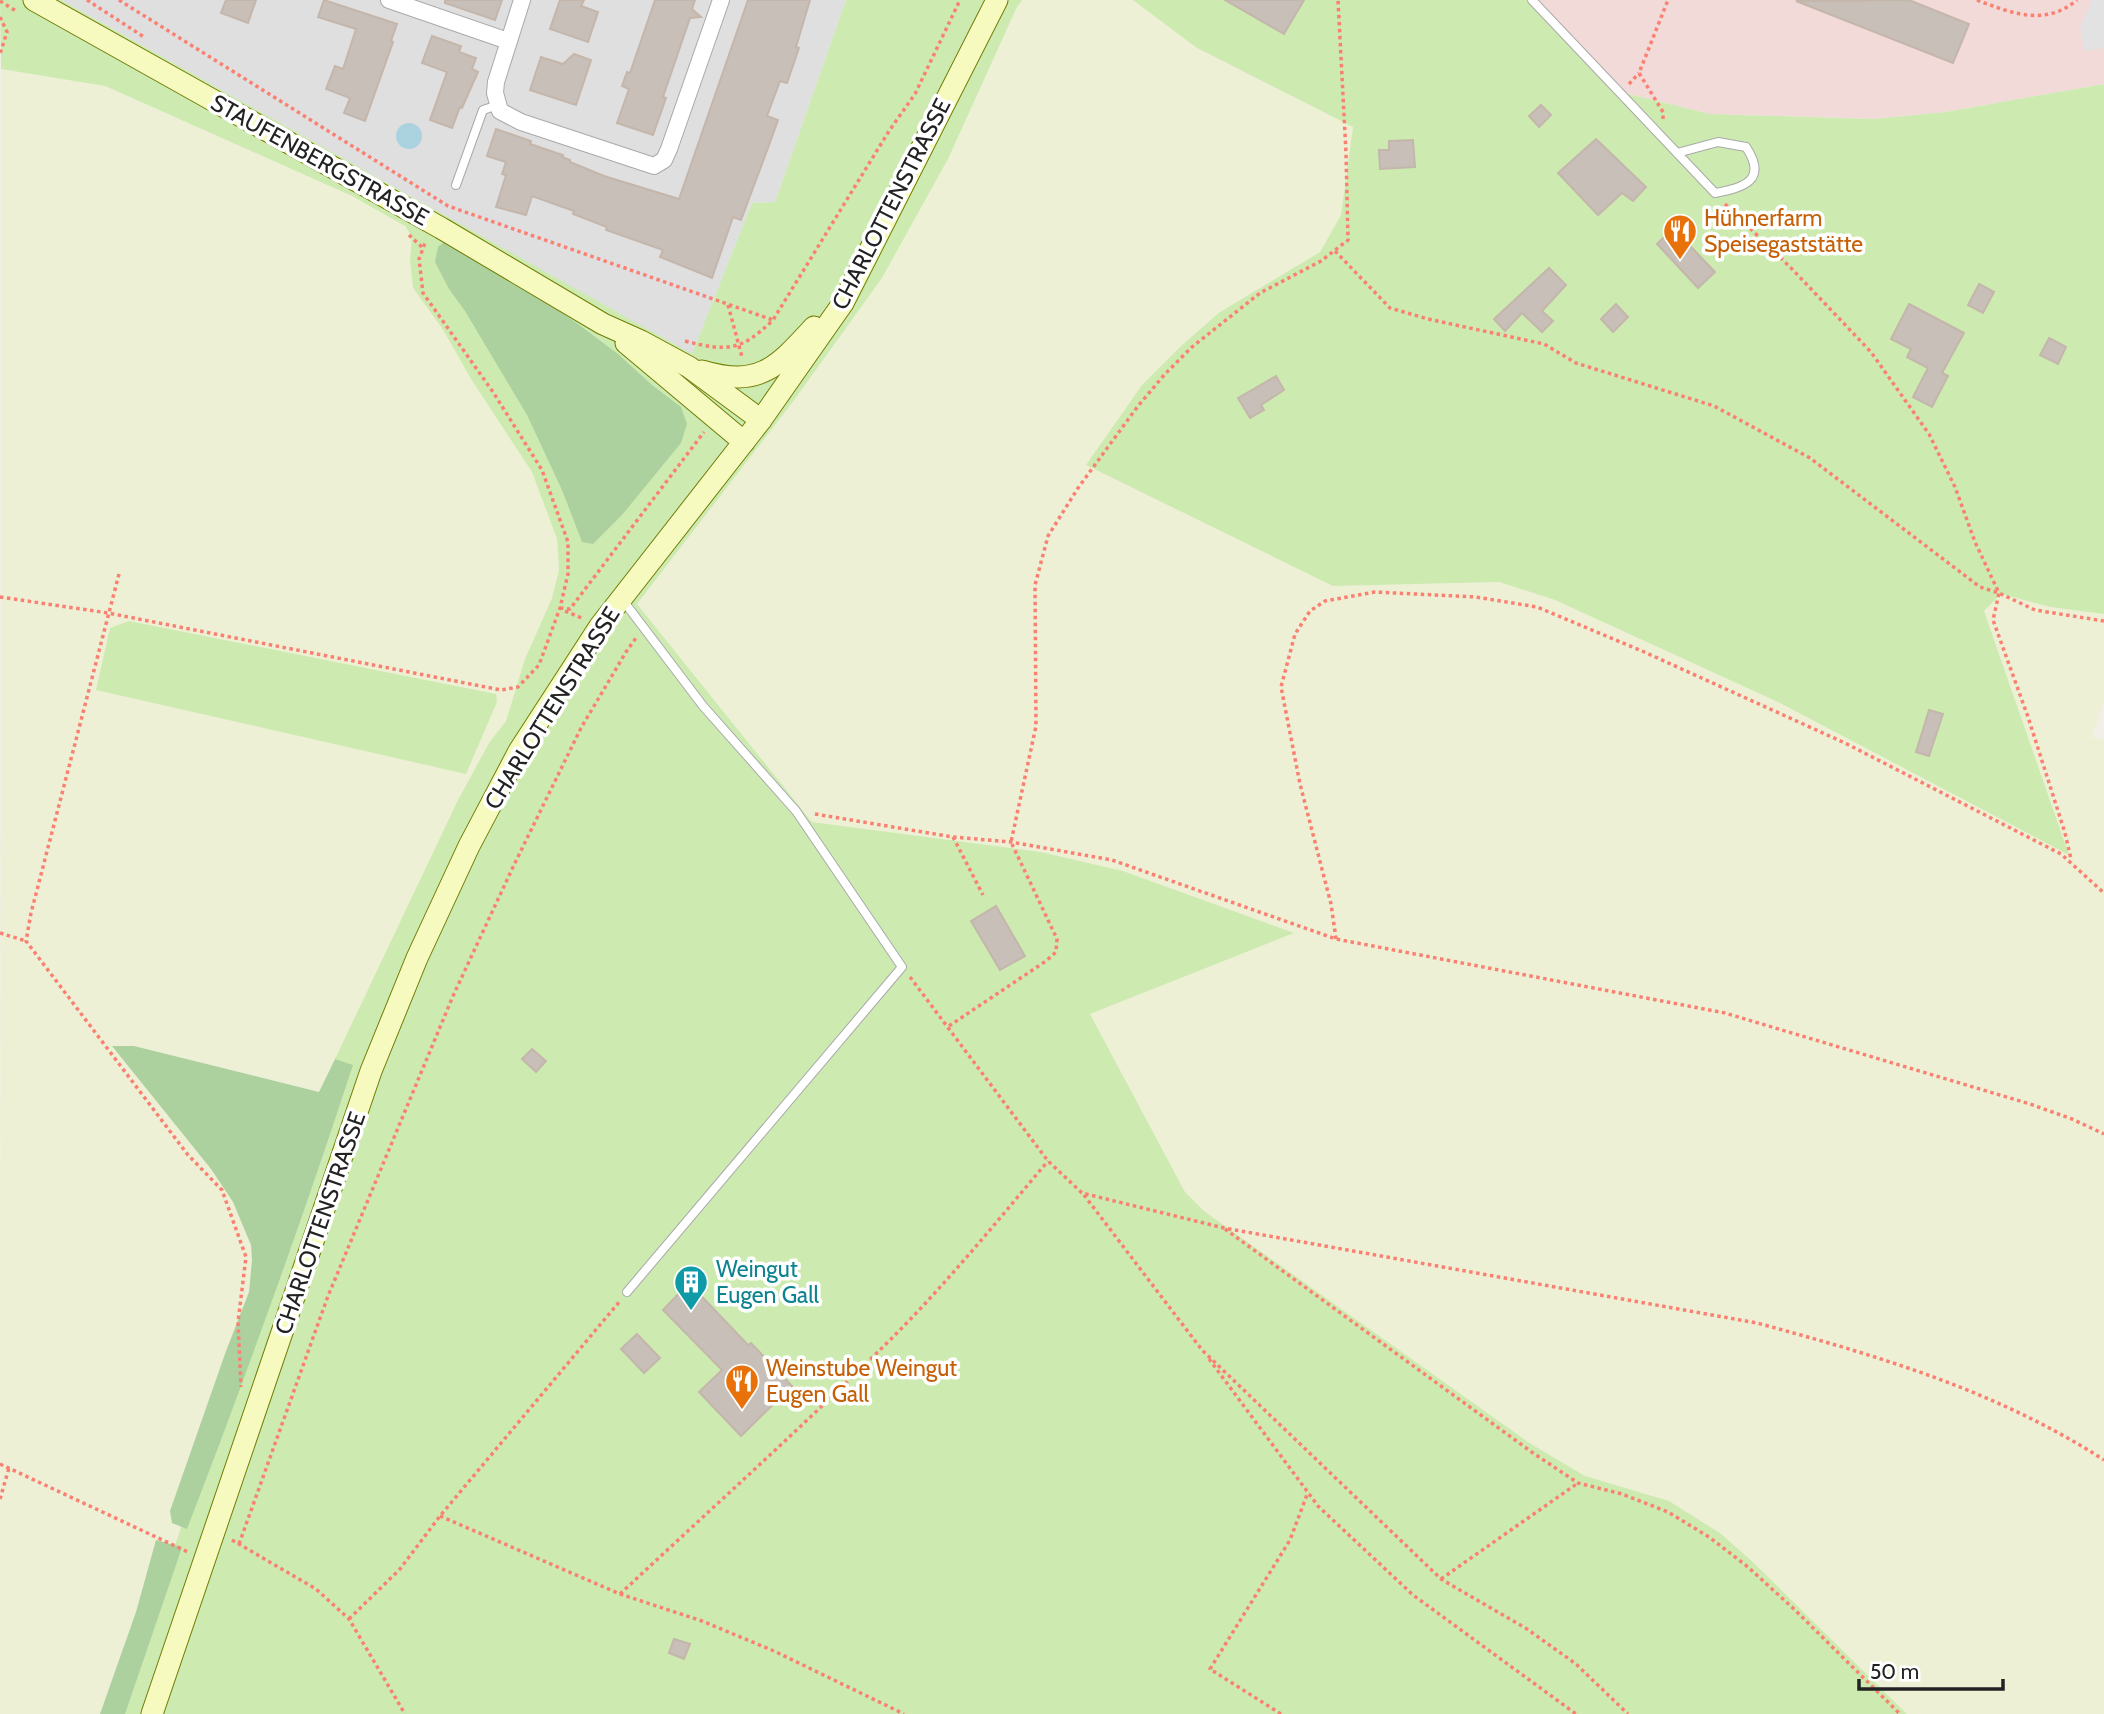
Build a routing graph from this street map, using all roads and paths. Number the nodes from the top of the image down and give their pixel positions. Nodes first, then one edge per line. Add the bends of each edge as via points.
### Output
1 (34, 0) edge
2 (87, 0) edge
3 (119, 0) edge
4 (389, 0) edge
5 (522, 0) edge
6 (721, 0) edge
7 (960, 0) edge
8 (997, 0) edge
9 (1338, 0) edge
10 (1532, 0) edge
11 (1668, 0) edge
12 (1977, 0) edge
13 (2077, 0) edge
14 (0, 17) edge
15 (149, 40) dead end
16 (508, 41) junction
17 (0, 54) edge
18 (498, 105) junction
19 (1655, 132) junction
20 (1677, 153) junction
21 (456, 185) joint
22 (1715, 193) junction
23 (448, 206) junction
24 (437, 226) junction
25 (1335, 251) junction
26 (843, 303) junction
27 (728, 305) junction
28 (774, 320) junction
29 (603, 324) junction
30 (679, 339) dead end
31 (740, 346) junction
32 (689, 367) junction
33 (761, 420) junction
34 (710, 424) dead end
35 (744, 442) junction
36 (119, 574) dead end
37 (1999, 593) junction
38 (0, 597) edge
39 (621, 597) junction
40 (560, 608) junction
41 (108, 613) junction
42 (2104, 621) edge
43 (644, 628) junction
44 (796, 811) junction
45 (953, 837) junction
46 (1012, 842) junction
47 (2071, 861) junction
48 (2104, 893) edge
49 (983, 895) dead end
50 (0, 933) edge
51 (1336, 939) junction
52 (26, 941) junction
53 (902, 967) junction
54 (949, 1026) junction
55 (2104, 1134) edge
56 (1048, 1161) junction
57 (1082, 1193) junction
58 (1224, 1228) junction
59 (627, 1292) joint
60 (1202, 1350) junction
61 (253, 1418) junction
62 (2104, 1460) edge
63 (0, 1464) edge
64 (9, 1468) junction
65 (1578, 1483) junction
66 (1308, 1492) junction
67 (0, 1499) edge
68 (440, 1516) junction
69 (230, 1539) dead end
70 (239, 1544) junction
71 (206, 1561) junction
72 (1441, 1579) junction
73 (620, 1594) junction
74 (349, 1619) junction
75 (152, 1714) edge
76 (405, 1714) edge
77 (904, 1714) edge
78 (1282, 1714) edge
79 (1576, 1714) edge
80 (1628, 1714) edge
81 (1900, 1714) edge

1 - 24 main road, STAUFENBERGSTRASSE
2 - 15 path
3 - 23 path
4 - 16 street
5 - 16 street
6 - 18 street via 669,149 659,165 648,166 521,122
7 - 28 path via 915,94
8 - 26 main road, CHARLOTTENSTRASSE
9 - 25 path via 1348,240
10 - 19 lane
11 - 19 path via 1639,73 1663,112 1663,124
12 - 13 path via 2020,16 2048,14
14 - 17 path via 7,32
16 - 18 street via 496,82
18 - 21 lane via 483,110
19 - 20 lane
20 - 22 lane
20 - 22 lane via 1718,142 1746,147 1755,160 1753,175 1742,188
21 - 23 path
22 - 37 path via 1878,363 1929,434
23 - 24 path
23 - 27 path
24 - 29 main road, STAUFENBERGSTRASSE
24 - 40 path via 419,259 423,293 542,470 568,542 568,574
25 - 37 path via 1390,308 1544,344 1576,363 1714,406 1810,458 1958,572
25 - 46 path via 1260,293 1192,347 1138,406 1048,536 1035,585 1036,726
26 - 32 main road, STAUFENBERGSTRASSE via 788,355 759,375 723,377
26 - 33 main road, CHARLOTTENSTRASSE
27 - 28 path
27 - 31 path
28 - 31 path
29 - 32 main road, STAUFENBERGSTRASSE
29 - 35 main road, STAUFENBERGSTRASSE
30 - 31 path via 708,347
32 - 33 main road, STAUFENBERGSTRASSE
33 - 35 main road, CHARLOTTENSTRASSE
34 - 40 path via 570,609
35 - 39 main road, CHARLOTTENSTRASSE
36 - 41 path
37 - 42 path via 2035,610
37 - 47 path via 1993,620
38 - 41 path
39 - 43 lane
39 - 61 main road, CHARLOTTENSTRASSE via 519,751 417,958 371,1072
40 - 41 path via 539,665 517,687 501,690
41 - 52 path
43 - 44 lane via 703,706
43 - 70 path via 581,728 453,996 328,1296
44 - 45 path
44 - 53 lane
45 - 46 path
45 - 49 path
46 - 51 path via 1112,860
46 - 54 path via 1057,939 1056,952
47 - 48 path
47 - 51 path via 1845,743 1537,607 1476,597 1375,592 1325,601 1310,611 1295,634 1281,687
50 - 52 path
51 - 55 path via 1725,1013 2030,1104
52 - 61 path via 188,1154 222,1190 246,1257 238,1322 242,1395
53 - 54 path
53 - 59 lane
54 - 56 path
56 - 57 path
56 - 73 path via 900,1330
57 - 58 path
57 - 60 path
58 - 62 path via 1757,1323 1935,1376 2024,1415
58 - 65 path
59 - 68 path
60 - 66 path
60 - 72 path
61 - 71 main road, CHARLOTTENSTRASSE
63 - 64 path
64 - 67 path
64 - 71 path
65 - 72 path
65 - 81 path via 1668,1512 1709,1538 1748,1567
66 - 78 path via 1290,1540 1210,1669
66 - 79 path via 1413,1595
68 - 73 path
68 - 74 path via 400,1569
69 - 70 path
70 - 74 path via 316,1589
71 - 75 main road, CHARLOTTENSTRASSE
72 - 80 path via 1527,1629 1576,1664
73 - 77 path via 774,1651
74 - 76 path

